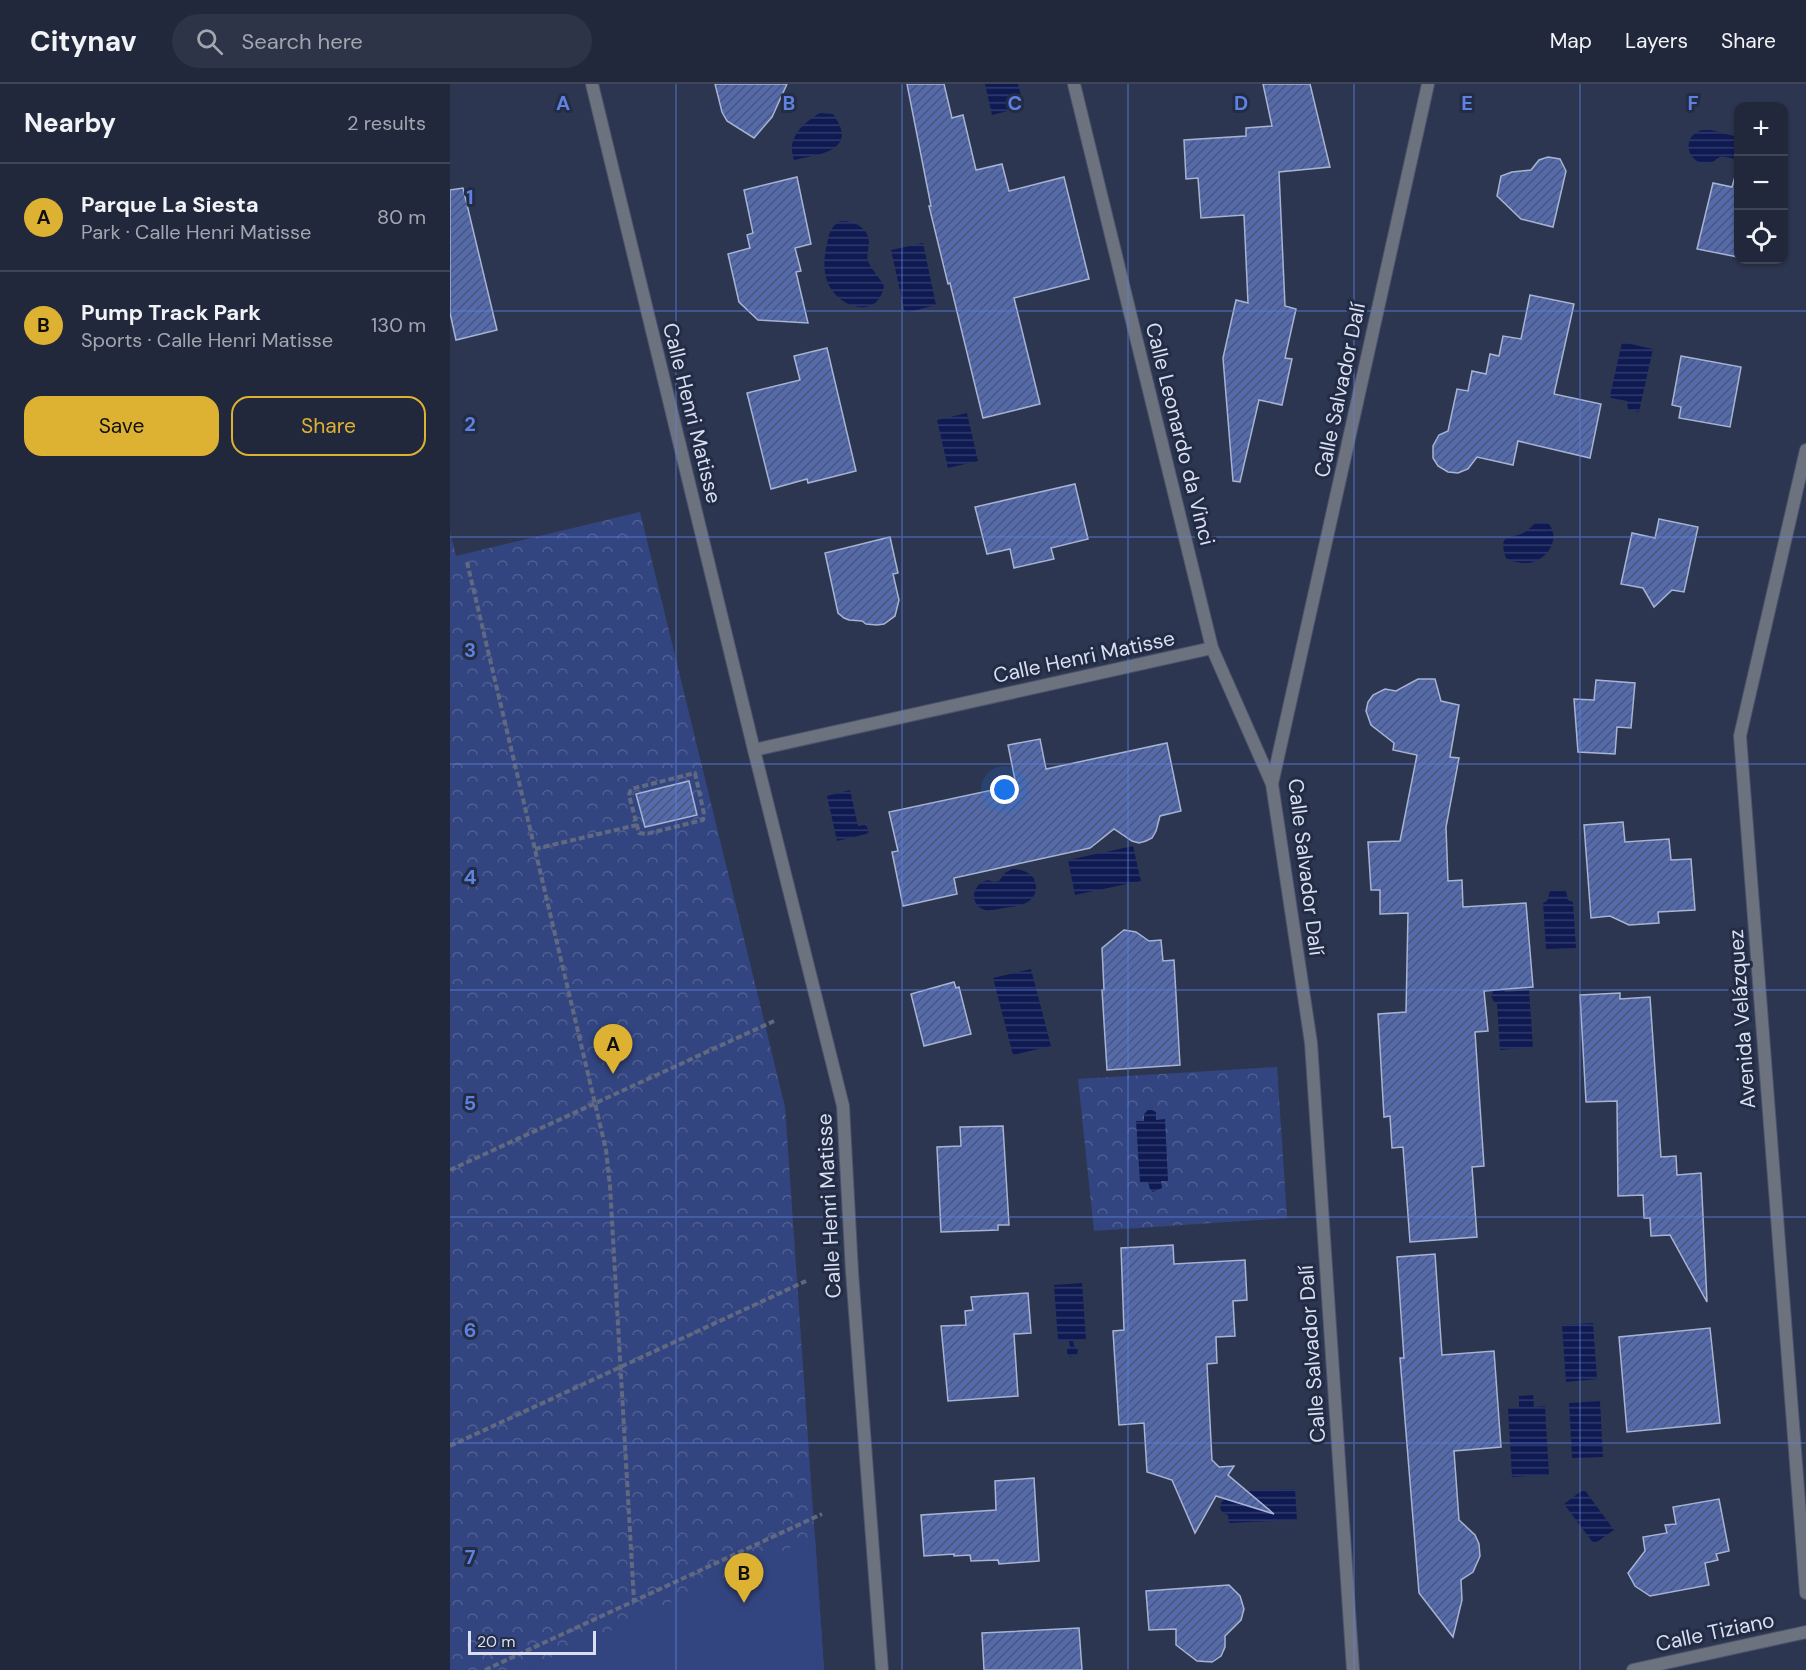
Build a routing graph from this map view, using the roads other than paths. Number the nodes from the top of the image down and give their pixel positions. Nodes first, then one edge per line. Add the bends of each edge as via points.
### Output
1 (592, 84) edge
2 (1074, 84) edge
3 (1428, 84) edge
4 (1806, 450) edge
5 (1212, 648) junction
6 (754, 750) junction
7 (1272, 784) junction
8 (1806, 1593) edge
9 (1806, 1632) edge
10 (882, 1670) edge
11 (1353, 1670) edge
12 (1633, 1670) edge

1 - 6 street, Calle Henri Matisse
2 - 5 street, Calle Leonardo da Vinci
3 - 7 street, Calle Salvador Dalí
4 - 8 street, Avenida Velázquez via 1740,736
5 - 6 street, Calle Henri Matisse
5 - 7 street, Calle Leonardo da Vinci
6 - 10 street, Calle Henri Matisse via 843,1106
7 - 11 street, Calle Salvador Dalí via 1311,1043
9 - 12 street, Calle Tiziano

